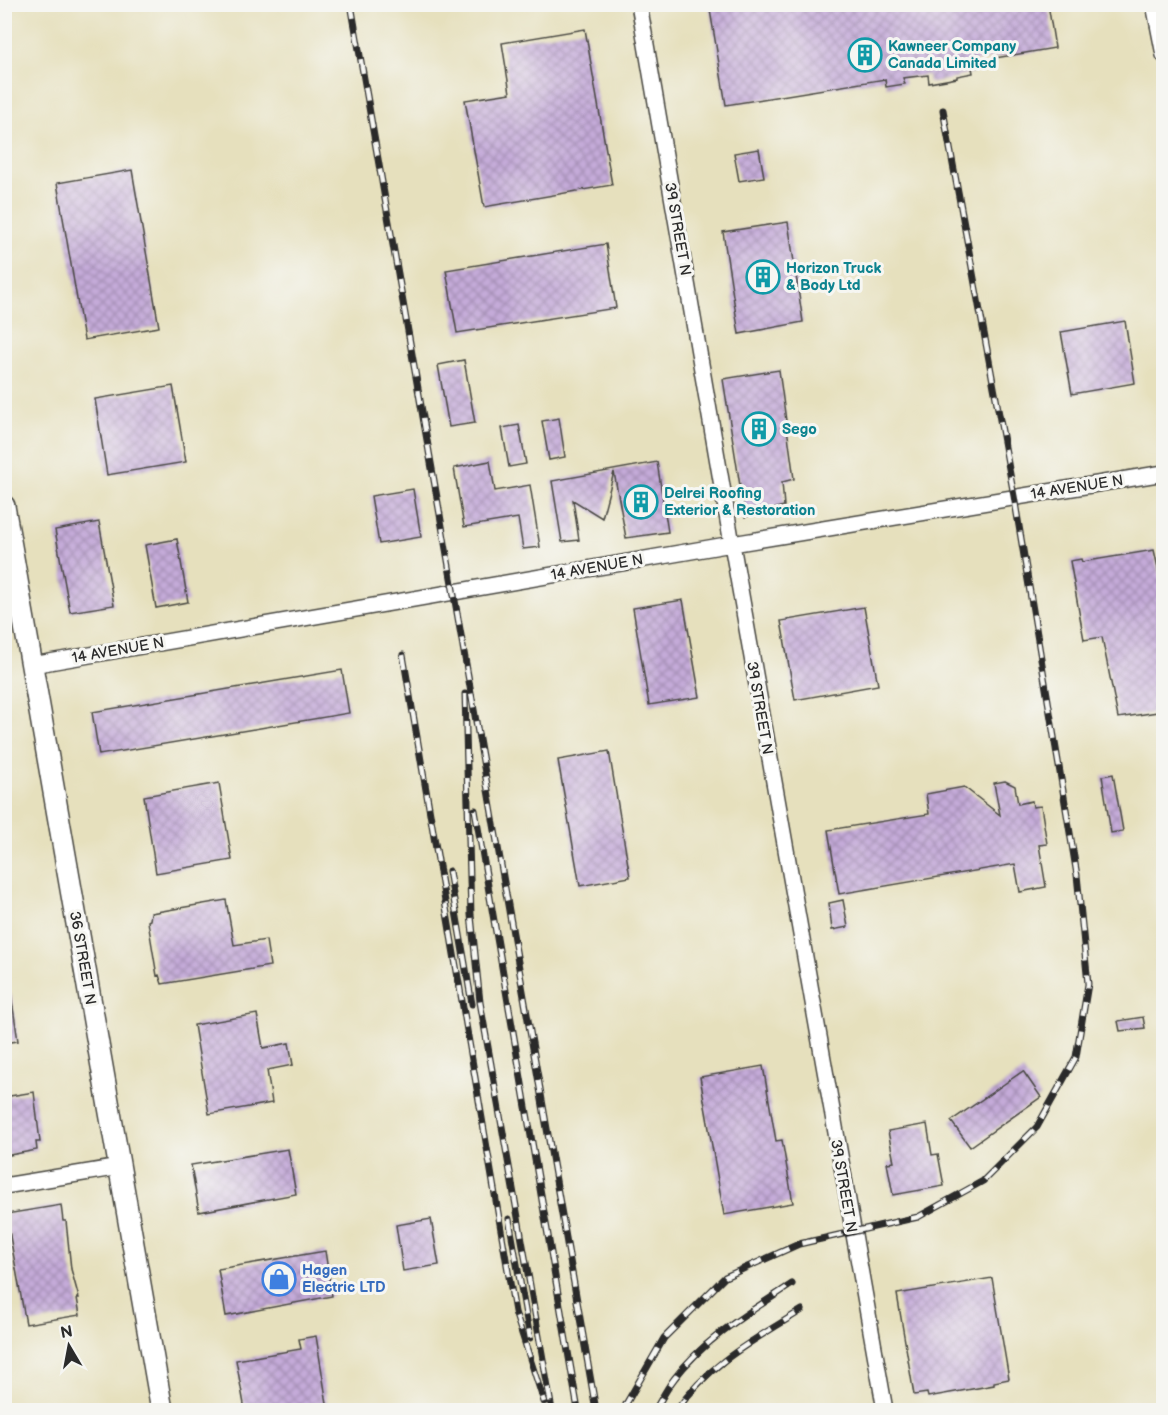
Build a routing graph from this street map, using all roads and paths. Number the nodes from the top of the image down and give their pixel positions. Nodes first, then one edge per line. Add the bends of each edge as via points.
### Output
1 (639, 4) edge
2 (1154, 4) edge
3 (1164, 55) edge
4 (1164, 473) edge
5 (4, 506) edge
6 (732, 544) junction
7 (32, 665) junction
8 (120, 1167) junction
9 (4, 1186) edge
10 (162, 1410) edge
11 (885, 1410) edge

1 - 6 street, 39 STREET N
2 - 3 street
4 - 6 street, 14 AVENUE N
5 - 7 street, 36 STREET N
6 - 7 street, 14 AVENUE N
6 - 11 street, 39 STREET N
7 - 8 street, 36 STREET N
8 - 9 street
8 - 10 street, 36 STREET N

